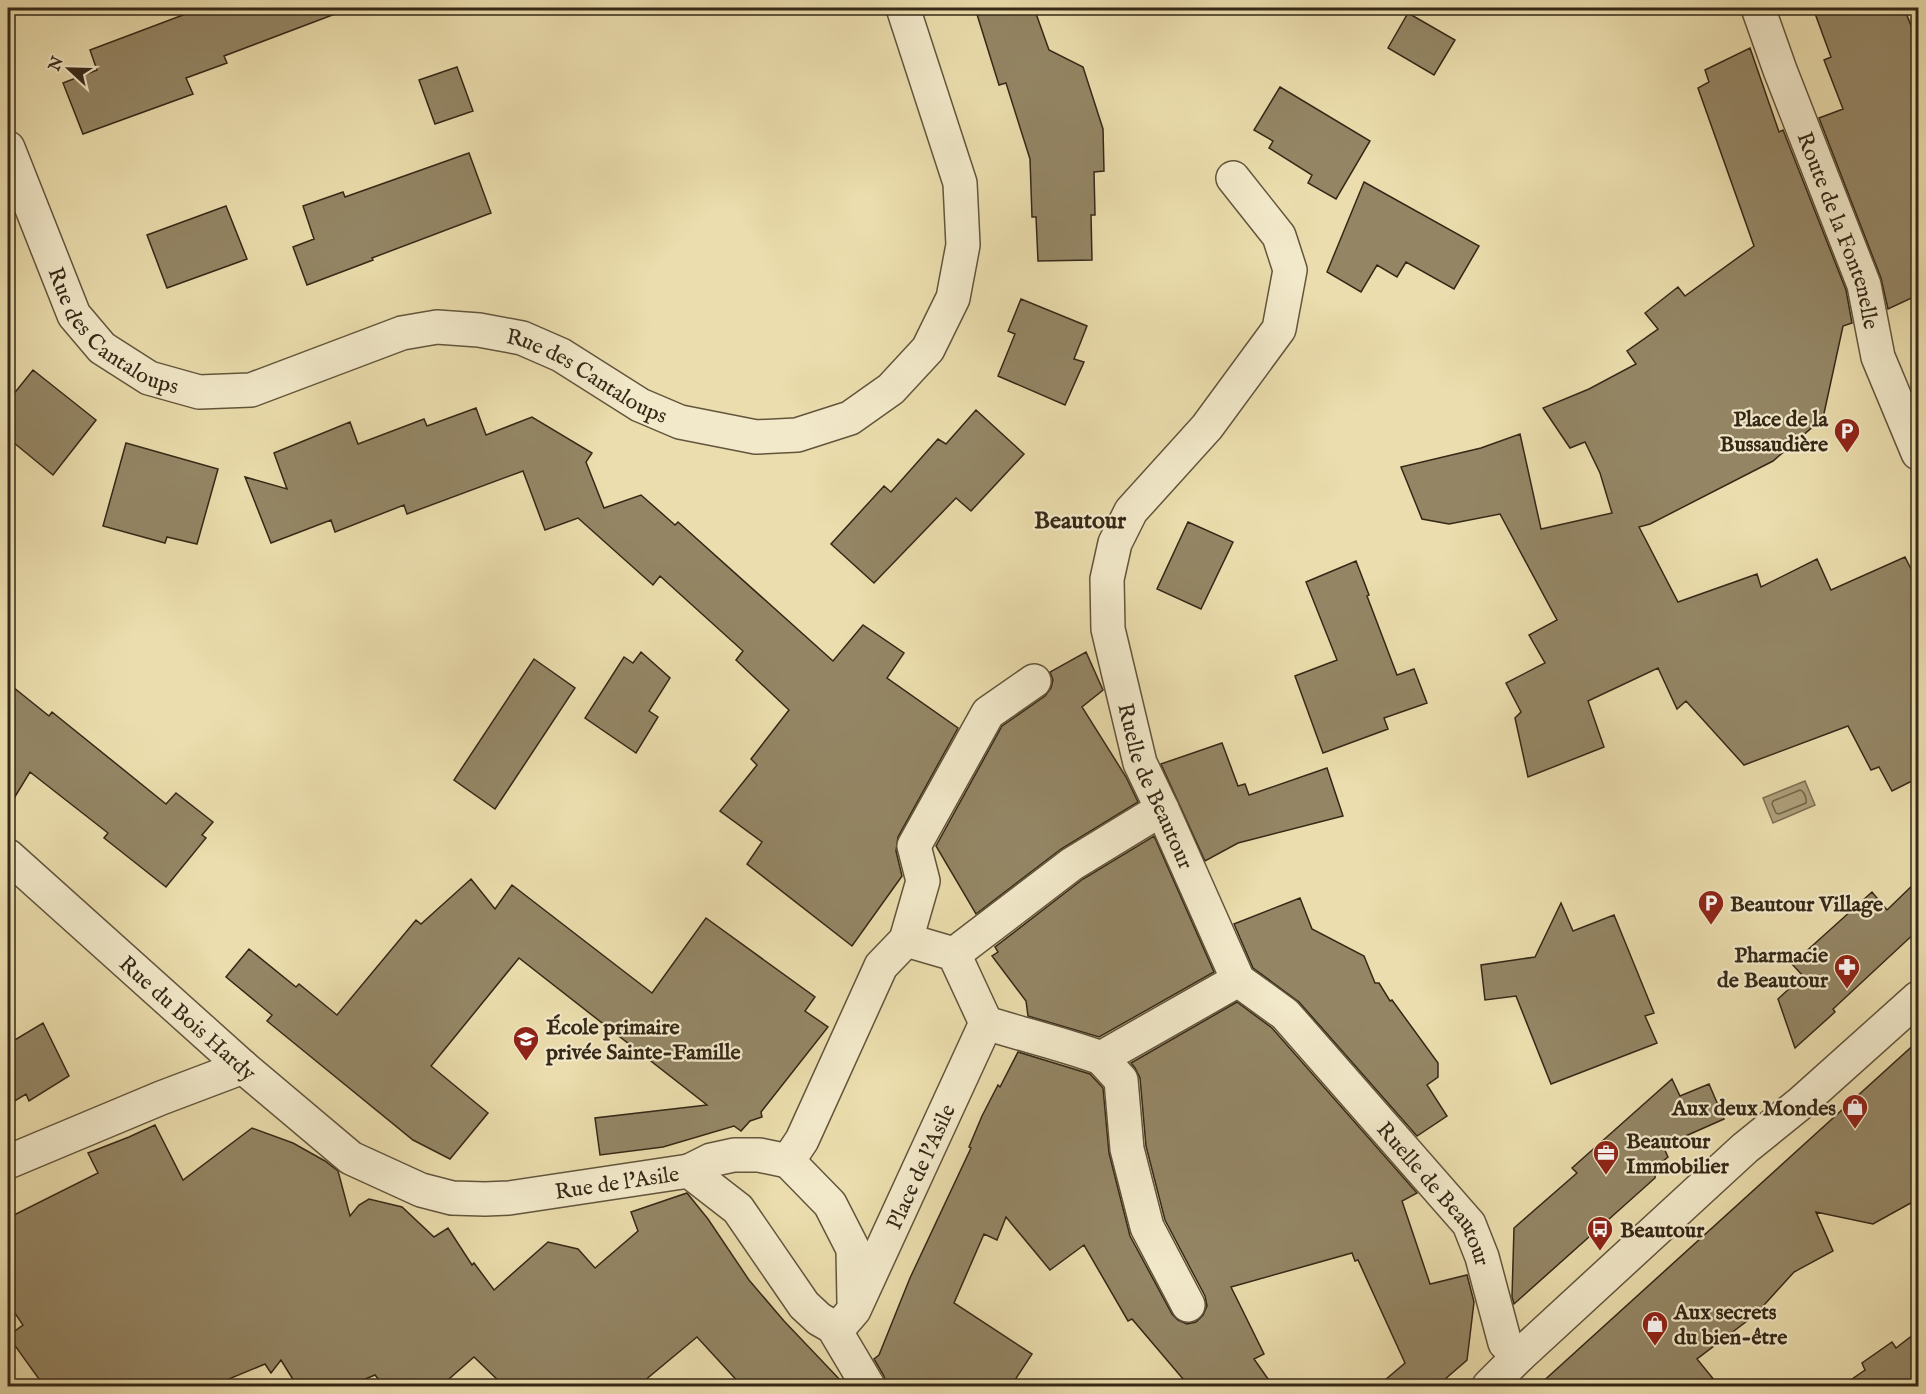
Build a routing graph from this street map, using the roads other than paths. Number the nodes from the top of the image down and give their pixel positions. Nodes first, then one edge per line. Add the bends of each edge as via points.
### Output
1 (903, 8) edge
2 (1758, 8) edge
3 (8, 148) edge
4 (1233, 178) dead end
5 (1915, 434) edge
6 (1034, 681) dead end
7 (1162, 809) junction
8 (8, 856) edge
9 (906, 940) junction
10 (954, 954) junction
11 (1238, 980) junction
12 (1918, 998) edge
13 (986, 1023) junction
14 (1101, 1058) junction
15 (243, 1067) junction
16 (788, 1161) junction
17 (8, 1162) edge
18 (374, 1170) joint
19 (689, 1171) junction
20 (1188, 1305) dead end
21 (843, 1319) junction
22 (1519, 1356) junction
23 (868, 1386) edge
24 (1489, 1386) edge

1 - 3 street, Rue des Cantaloups via 960,183 963,244 953,298 928,349 891,389 850,418 797,435 756,437 680,422 640,405 561,355 522,338 479,330 437,327 402,333 251,390 199,392 149,378 102,348 74,315
2 - 5 street, Route de la Fontenelle via 1864,285 1878,357
4 - 7 street, Ruelle de Beautour via 1278,236 1290,270 1279,329 1207,427 1131,511 1115,543 1107,579 1108,629 1140,764
6 - 9 street via 988,713 914,846 923,881
7 - 10 street via 1072,864
7 - 11 street, Ruelle de Beautour
8 - 15 street, Rue du Bois Hardy
9 - 10 street
9 - 16 street via 881,966 802,1140
10 - 13 street
11 - 14 street
11 - 22 street, Ruelle de Beautour via 1285,1014 1469,1224 1505,1343
12 - 22 street via 1745,1148
13 - 14 street
13 - 21 street, Place de l'Asile
14 - 20 street via 1121,1080 1127,1149 1148,1227
15 - 17 street
15 - 18 street, Rue du Bois Hardy via 351,1158
16 - 19 street via 734,1155
16 - 21 street via 830,1204 853,1249
18 - 19 street, Rue de l'Asile via 421,1190 485,1199
19 - 21 street, Rue de l'Asile via 738,1209 804,1305 819,1319
21 - 23 street, Rue de l'Asile
22 - 24 street

